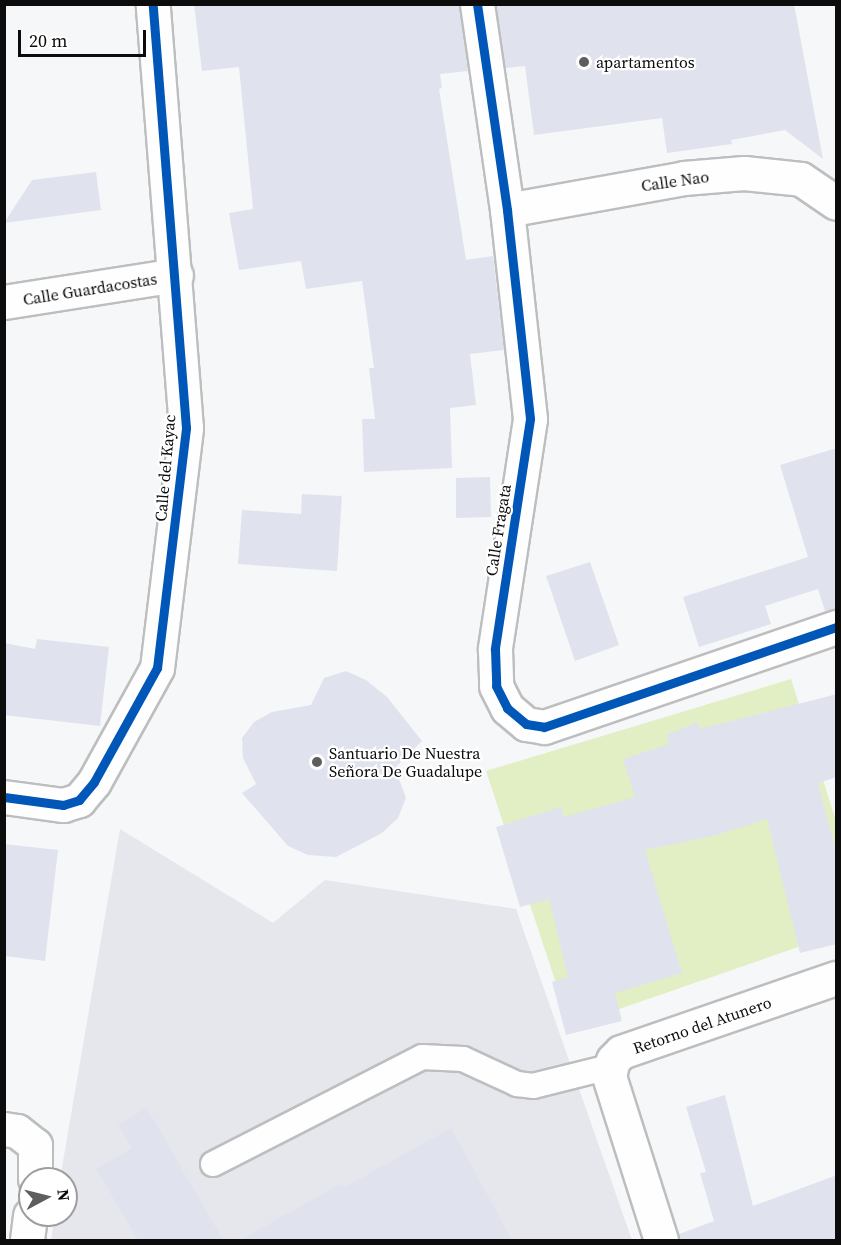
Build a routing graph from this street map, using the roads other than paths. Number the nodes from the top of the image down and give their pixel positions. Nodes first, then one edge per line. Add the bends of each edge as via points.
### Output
1 (153, 4) edge
2 (477, 4) edge
3 (837, 203) edge
4 (507, 210) junction
5 (176, 275) junction
6 (4, 302) edge
7 (837, 627) edge
8 (4, 797) edge
9 (837, 978) edge
10 (609, 1067) junction
11 (4, 1129) edge
12 (213, 1164) dead end
13 (35, 1167) edge
14 (661, 1240) edge

1 - 5 street, Calle del Kayac
2 - 4 street, Calle Fragata
3 - 4 street, Calle Nao via 801,180 744,173 684,178
4 - 7 street, Calle Fragata via 530,419 495,649 496,686 507,708 526,724 544,727
5 - 6 street, Calle Guardacostas
5 - 8 street, Calle del Kayac via 186,428 157,668 94,782 79,800 63,805
9 - 10 street, Retorno del Atunero via 621,1052
10 - 12 lane via 533,1086 517,1084 463,1059 422,1057
10 - 14 street
11 - 13 street via 17,1131 35,1145

